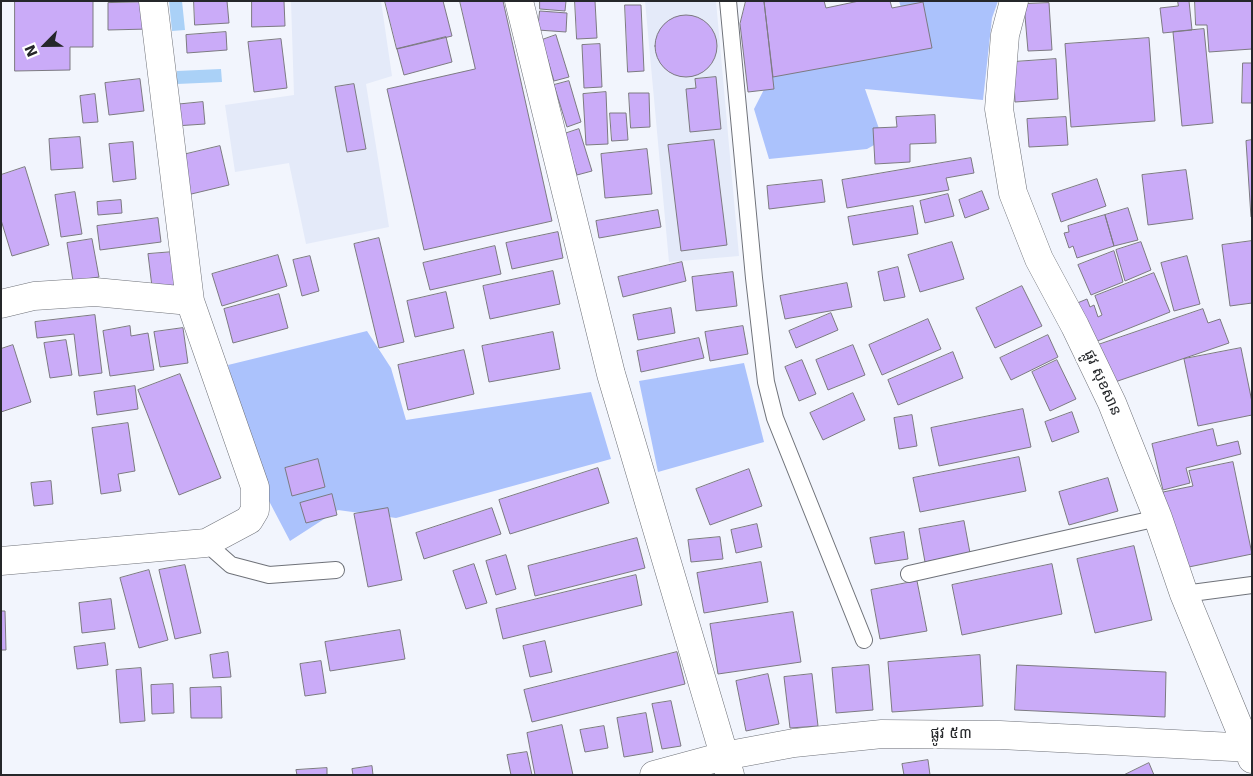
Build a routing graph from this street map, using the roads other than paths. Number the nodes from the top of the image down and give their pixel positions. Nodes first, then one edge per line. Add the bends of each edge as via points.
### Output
1 (153, 1) edge
2 (519, 1) edge
3 (728, 1) edge
4 (1014, 1) edge
5 (190, 301) junction
6 (1, 304) edge
7 (1158, 518) junction
8 (206, 543) junction
9 (1, 561) edge
10 (336, 570) dead end
11 (908, 574) dead end
12 (1252, 585) edge
13 (1184, 594) junction
14 (864, 640) dead end
15 (1250, 752) edge
16 (727, 766) edge
17 (654, 775) edge

1 - 5 street
2 - 16 street via 610,374
3 - 14 lane via 766,382 775,418
4 - 7 street, ផ្លូវ សុខសាន via 1005,35 999,109 1013,193 1039,260 1112,403
5 - 6 street via 95,292 34,296
5 - 8 street via 255,487 256,510 249,520
7 - 11 lane
7 - 13 street, ផ្លូវ សុខសាន
8 - 9 street
8 - 10 lane via 231,565 269,575
12 - 13 lane
13 - 15 street, ផ្លូវ សុខសាន
15 - 16 street, ផ្លូវ ៥៣ via 1000,735 882,734 794,743
16 - 17 street, ផ្លូវ ៥៣

